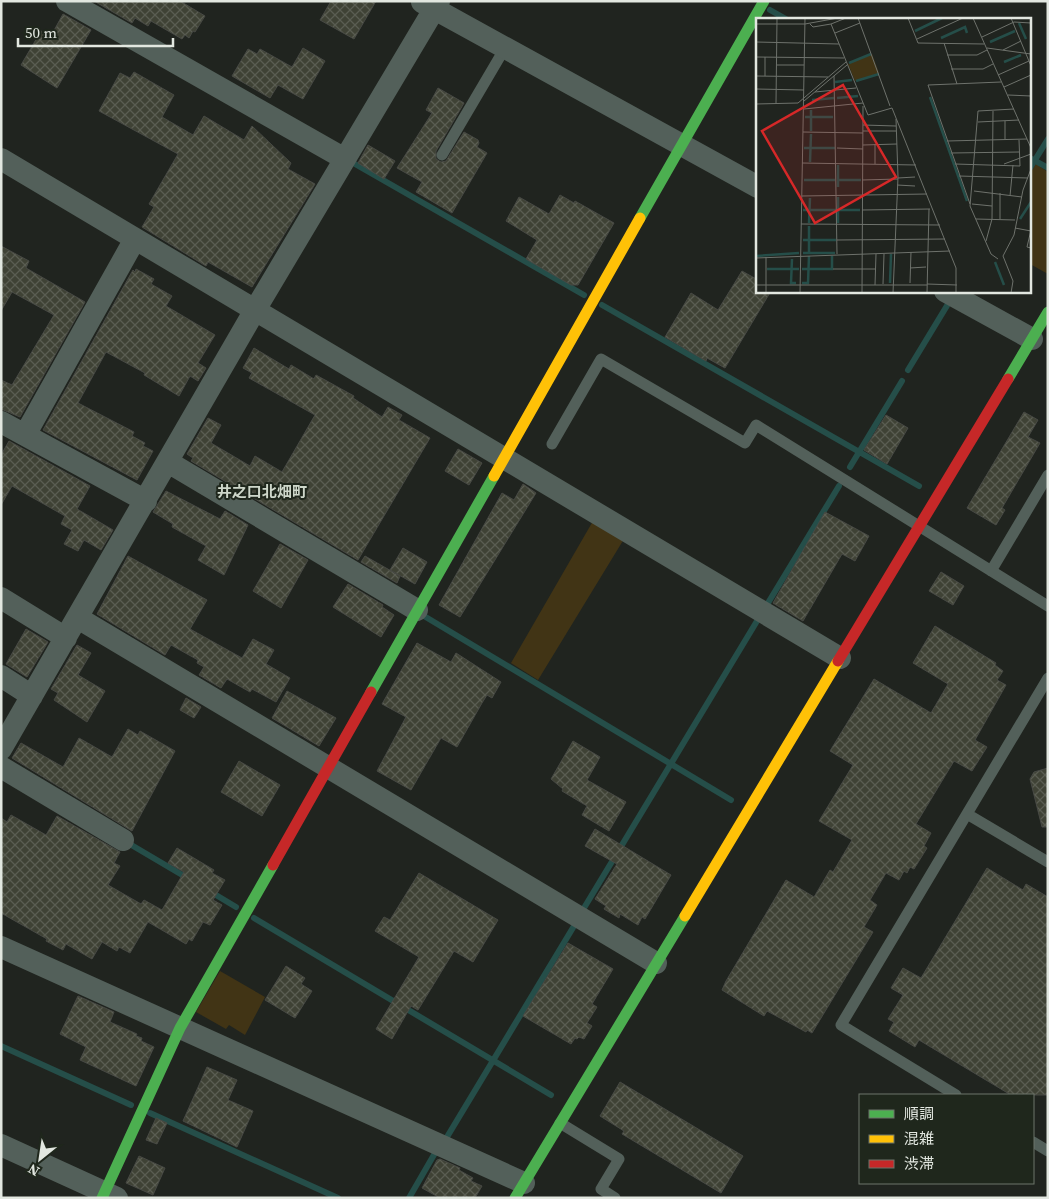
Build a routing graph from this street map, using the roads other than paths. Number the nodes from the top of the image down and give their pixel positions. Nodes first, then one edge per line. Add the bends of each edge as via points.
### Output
1 (67, 1) edge
2 (764, 1) edge
3 (432, 4) edge
4 (505, 48) junction
5 (682, 145) junction
6 (442, 155) dead end
7 (1, 159) edge
8 (345, 159) junction
9 (756, 187) edge
10 (135, 239) junction
11 (947, 292) edge
12 (255, 310) junction
13 (1048, 312) edge
14 (1032, 339) junction
15 (1, 422) edge
16 (25, 435) junction
17 (552, 444) dead end
18 (503, 458) junction
19 (168, 462) junction
20 (1048, 475) edge
21 (146, 501) junction
22 (919, 526) junction
23 (990, 571) junction
24 (1, 598) edge
25 (1048, 606) edge
26 (417, 610) junction
27 (78, 618) junction
28 (66, 638) junction
29 (840, 658) junction
30 (1, 676) edge
31 (1048, 678) edge
32 (32, 696) junction
33 (1, 749) edge
34 (1, 766) edge
35 (328, 767) junction
36 (967, 814) junction
37 (123, 840) dead end
38 (1048, 862) edge
39 (1, 947) edge
40 (656, 963) junction
41 (180, 1028) junction
42 (954, 1094) edge
43 (560, 1123) junction
44 (1034, 1143) edge
45 (1, 1145) edge
46 (1048, 1152) edge
47 (519, 1190) edge
48 (108, 1196) edge
49 (615, 1198) edge

1 - 8 street
2 - 5 street
3 - 4 street
3 - 8 street
4 - 5 street
4 - 6 lane
5 - 9 street
5 - 18 street
7 - 10 street
8 - 12 street
10 - 12 street
10 - 16 street
11 - 14 street
12 - 18 street
12 - 19 street
13 - 14 street
14 - 22 street
15 - 16 street
16 - 21 street
17 - 22 lane via 601,359 745,443 756,425
18 - 26 street
18 - 29 street
19 - 21 street
19 - 26 street
20 - 23 lane
21 - 27 street
22 - 23 lane
22 - 29 street
23 - 25 lane
24 - 28 street
26 - 35 street
27 - 28 street
27 - 35 street
28 - 32 street
29 - 40 street
30 - 32 street
31 - 36 lane
32 - 33 street
34 - 37 street
35 - 40 street
35 - 41 street
36 - 38 lane
36 - 42 lane via 841,1025
39 - 41 street
40 - 43 street
41 - 47 street
41 - 48 street
43 - 47 street
43 - 49 lane via 619,1159 601,1189
44 - 46 lane
45 - 48 street

